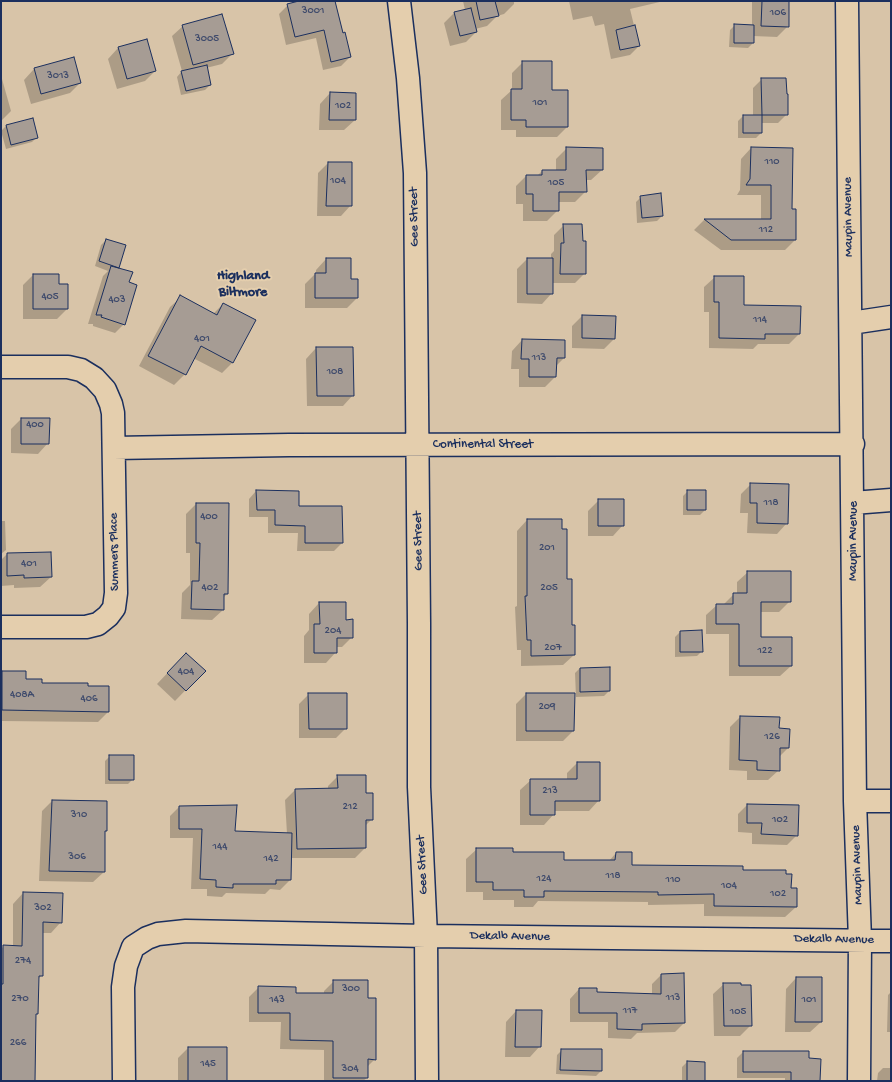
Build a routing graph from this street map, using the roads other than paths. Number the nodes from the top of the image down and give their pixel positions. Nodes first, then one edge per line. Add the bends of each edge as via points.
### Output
1 (399, 1) edge
2 (847, 1) edge
3 (891, 317) edge
4 (851, 323) junction
5 (1, 368) edge
6 (853, 444) junction
7 (418, 445) junction
8 (114, 448) junction
9 (891, 500) edge
10 (853, 504) junction
11 (1, 627) edge
12 (855, 801) junction
13 (891, 801) edge
14 (426, 936) junction
15 (860, 940) junction
16 (891, 941) edge
17 (124, 1081) edge
18 (427, 1081) edge
19 (859, 1081) edge

1 - 7 street, Gee Street via 415,173
2 - 4 street, Maupin Avenue
3 - 4 street
4 - 6 street, Maupin Avenue
5 - 8 street, Summers Place via 68,367 81,370 94,378 105,390 111,404
6 - 7 street, Continental Street
6 - 10 street, Maupin Avenue
7 - 8 street, Continental Street
7 - 14 street, Gee Street via 419,787
8 - 11 street, Summers Place via 114,608 98,624 86,627
9 - 10 street
10 - 12 street, Maupin Avenue
12 - 13 street
12 - 15 street, Maupin Avenue
14 - 15 street, Dekalb Avenue
14 - 17 street, Dekalb Avenue via 186,931 147,938 133,947 126,966 123,987
14 - 18 street, Gee Street
15 - 16 street, Dekalb Avenue
15 - 19 street, Maupin Avenue

